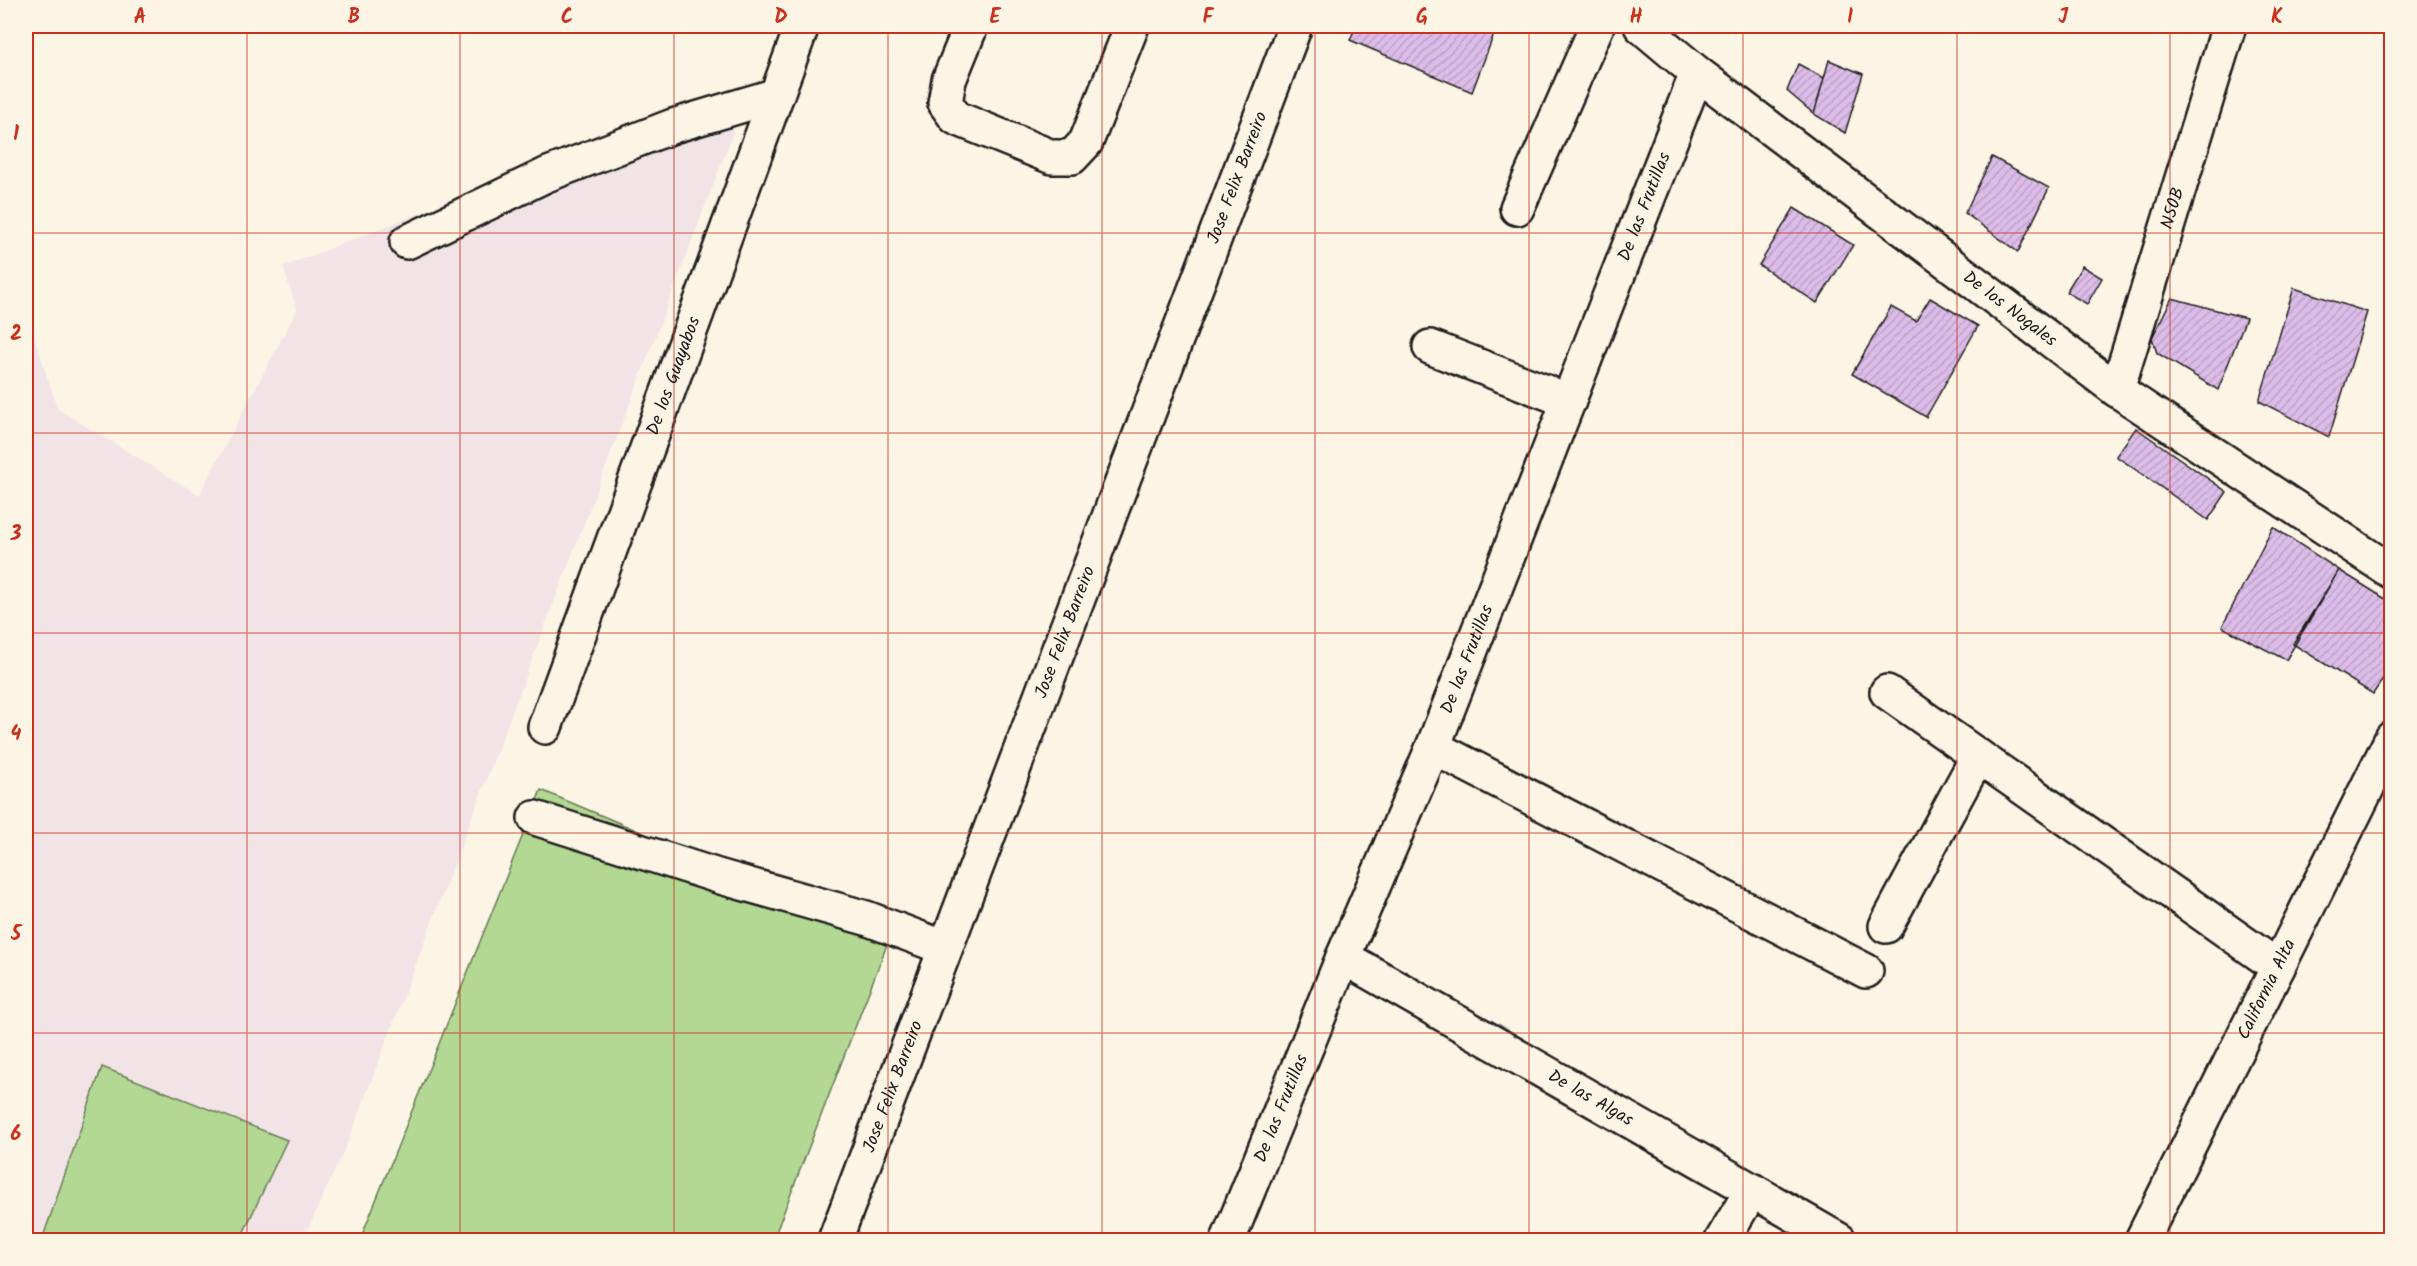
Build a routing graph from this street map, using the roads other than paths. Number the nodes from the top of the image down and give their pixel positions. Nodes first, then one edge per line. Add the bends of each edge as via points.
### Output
1 (802, 26) edge
2 (971, 26) edge
3 (1132, 26) edge
4 (1295, 26) edge
5 (1597, 26) edge
6 (1641, 26) edge
7 (2229, 26) edge
8 (1697, 73) junction
9 (777, 95) junction
10 (1517, 208) dead end
11 (407, 242) dead end
12 (1430, 347) dead end
13 (2117, 390) junction
14 (1569, 401) junction
15 (2391, 572) edge
16 (1887, 692) dead end
17 (545, 727) dead end
18 (2391, 738) edge
19 (1433, 747) junction
20 (1978, 756) junction
21 (535, 818) dead end
22 (1886, 926) dead end
23 (945, 948) junction
24 (1343, 957) junction
25 (2278, 966) junction
26 (1866, 970) dead end
27 (1752, 1190) junction
28 (835, 1240) edge
29 (1228, 1240) edge
30 (1722, 1240) edge
31 (1839, 1240) edge
32 (2142, 1240) edge

1 - 9 street, De los Guayabos
2 - 3 street via 949,80 945,103 956,118 1052,157 1072,157 1086,142
4 - 23 street, Jose Felix Barreiro
5 - 10 street
6 - 8 street, De los Nogales
7 - 13 street, N50B
8 - 13 street, De los Nogales
8 - 14 street, De las Frutillas
9 - 11 street via 673,126 557,171
9 - 17 street, De los Guayabos
12 - 14 street
13 - 15 street, De los Nogales
14 - 19 street, De las Frutillas
16 - 20 street
18 - 25 street, California Alta
19 - 24 street, De las Frutillas
19 - 26 street
20 - 22 street
20 - 25 street
21 - 23 street via 866,918
23 - 28 street, Jose Felix Barreiro
24 - 27 street, De las Algas
24 - 29 street, De las Frutillas
25 - 32 street, California Alta
27 - 30 street
27 - 31 street, De las Algas

